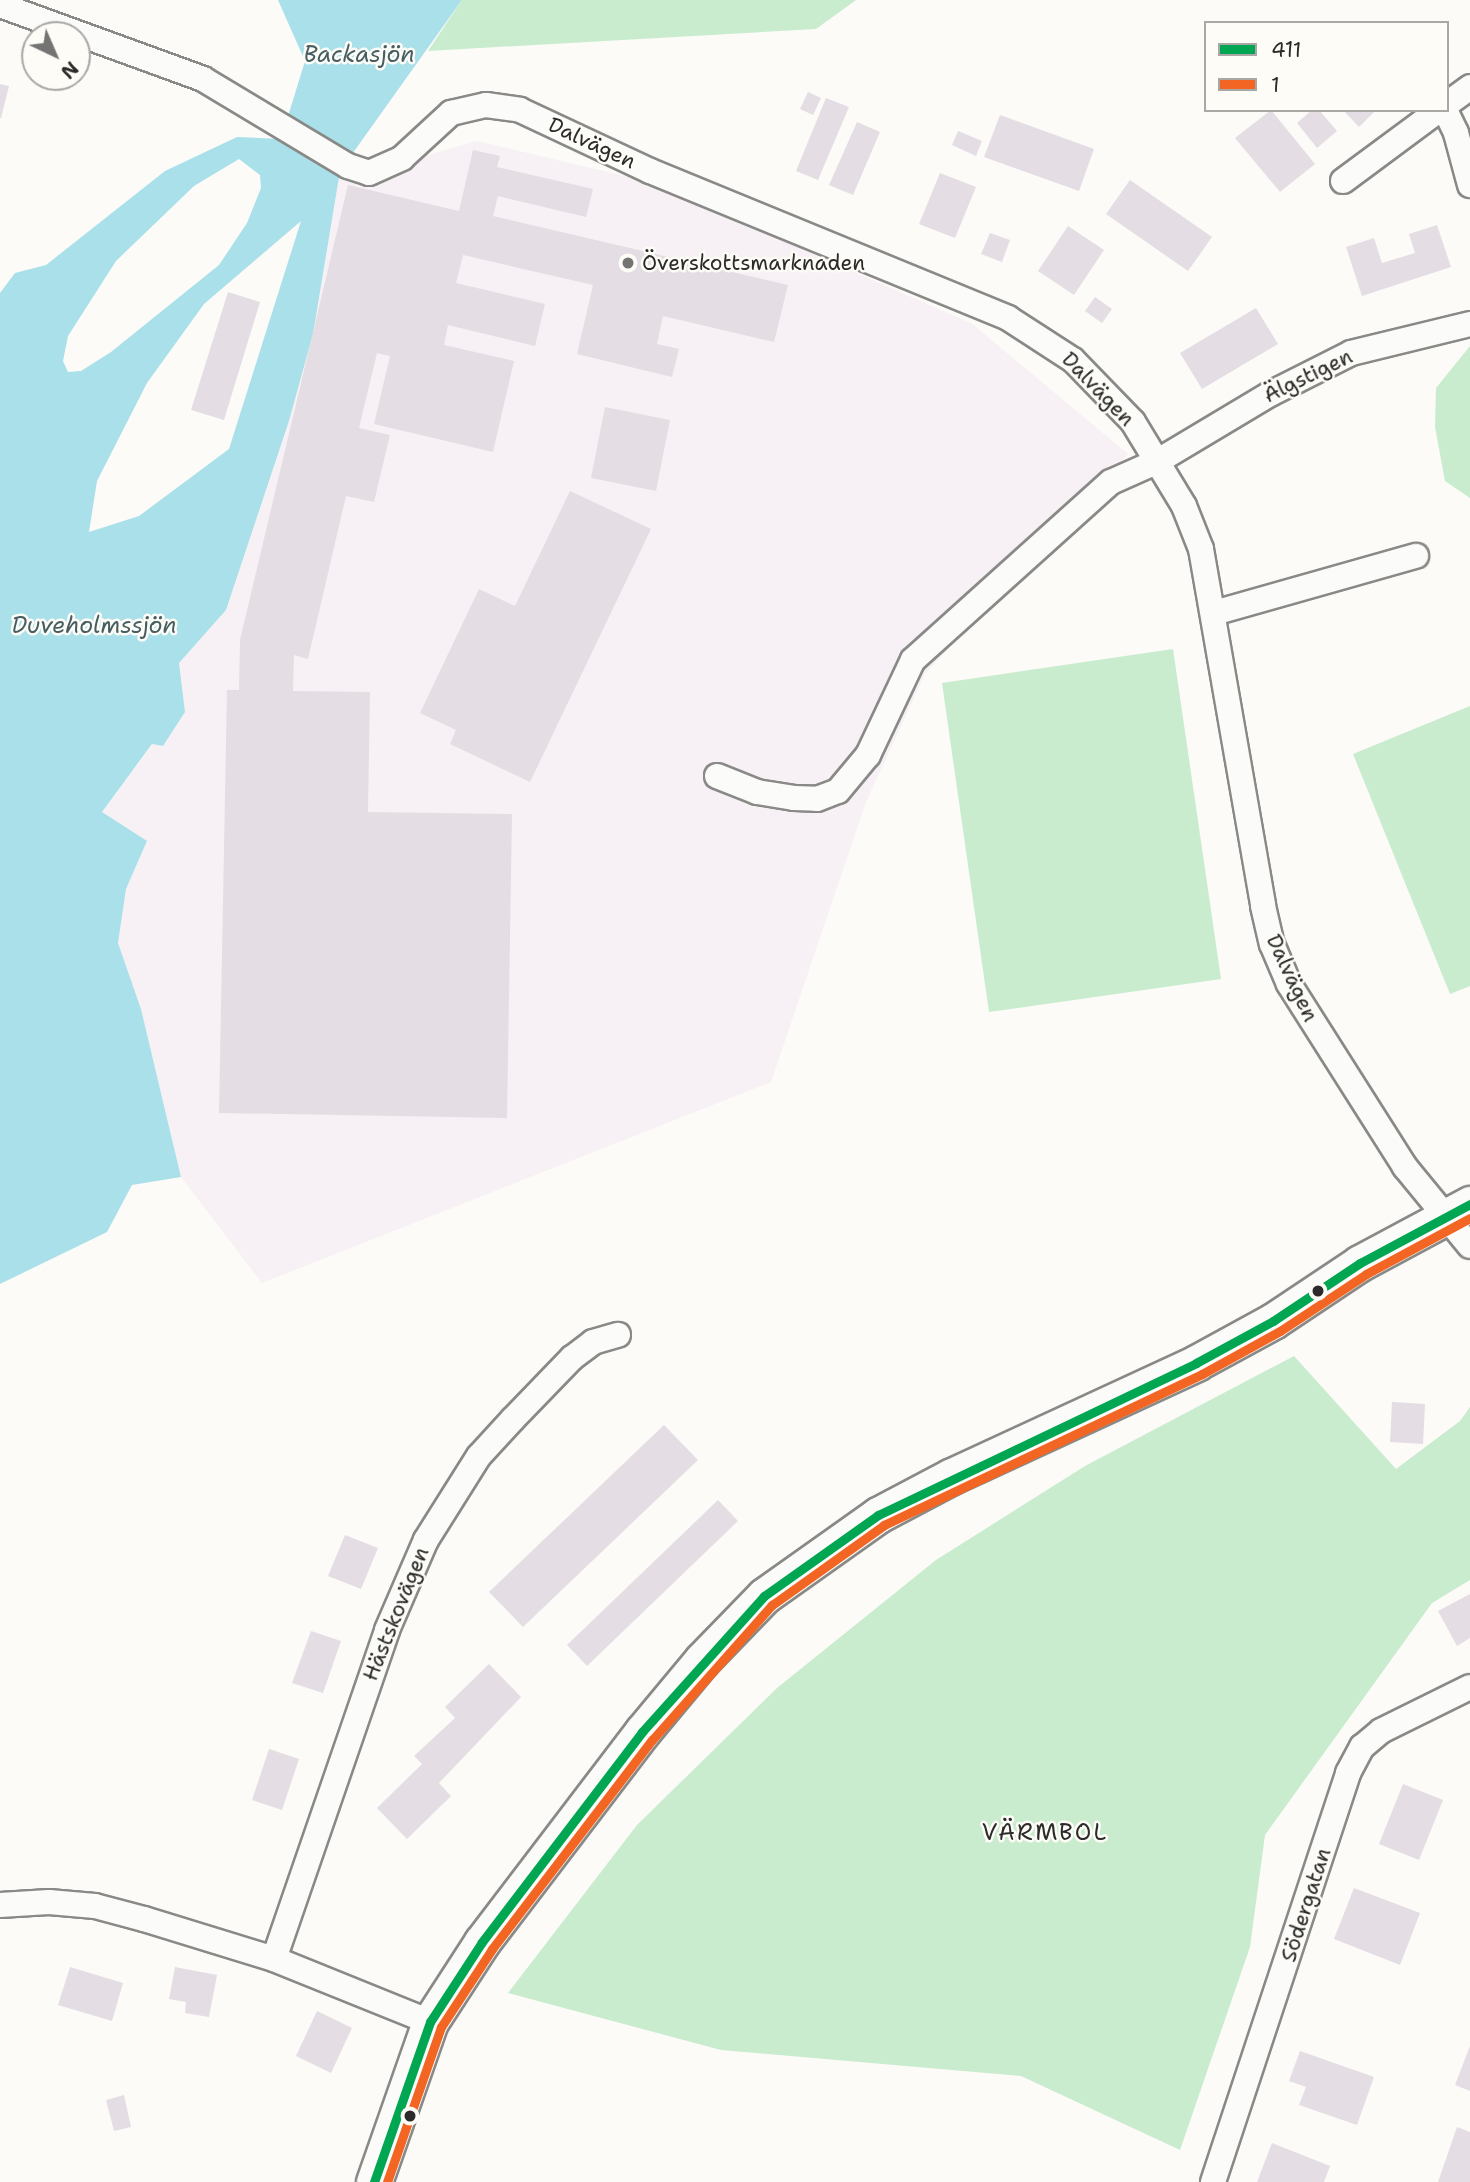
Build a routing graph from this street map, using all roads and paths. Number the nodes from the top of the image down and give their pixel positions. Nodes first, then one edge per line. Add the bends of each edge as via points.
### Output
1 (0, 5) edge
2 (1470, 87) edge
3 (1449, 103) edge
4 (1436, 112) edge
5 (1445, 112) edge
6 (1343, 181) dead end
7 (1470, 186) edge
8 (1470, 324) edge
9 (1158, 461) junction
10 (1416, 556) dead end
11 (1214, 613) junction
12 (717, 776) dead end
13 (1458, 1211) edge
14 (1470, 1246) edge
15 (618, 1335) dead end
16 (1470, 1687) edge
17 (0, 1905) edge
18 (274, 1959) junction
19 (430, 2022) junction
20 (374, 2182) edge
21 (1213, 2182) edge

1 - 9 street, Dalvägen via 203,79 348,166 369,173 387,167 450,113 470,106 520,110 650,171 1019,324 1073,359 1108,393
2 - 3 street
4 - 6 street
5 - 7 street via 1456,133
8 - 9 street, Älgstigen via 1351,353 1270,394
9 - 11 street, Dalvägen via 1184,506 1201,549
9 - 12 street via 1101,489 935,636 913,660 868,755 838,791 817,799 794,798 757,792
10 - 11 street
11 - 13 street, Dalvägen via 1251,848 1272,944 1316,1030 1405,1167
13 - 14 street, Dalvägen
13 - 19 street via 1360,1263 1273,1321 1196,1363 878,1515 764,1596 702,1660 634,1743 490,1932
15 - 18 street, Hästskovägen via 593,1342 572,1358 513,1419 454,1490 426,1540 387,1630
16 - 21 street, Södergatan via 1381,1731 1362,1747 1348,1773
17 - 18 street via 48,1902 95,1906
18 - 19 street
19 - 20 street

